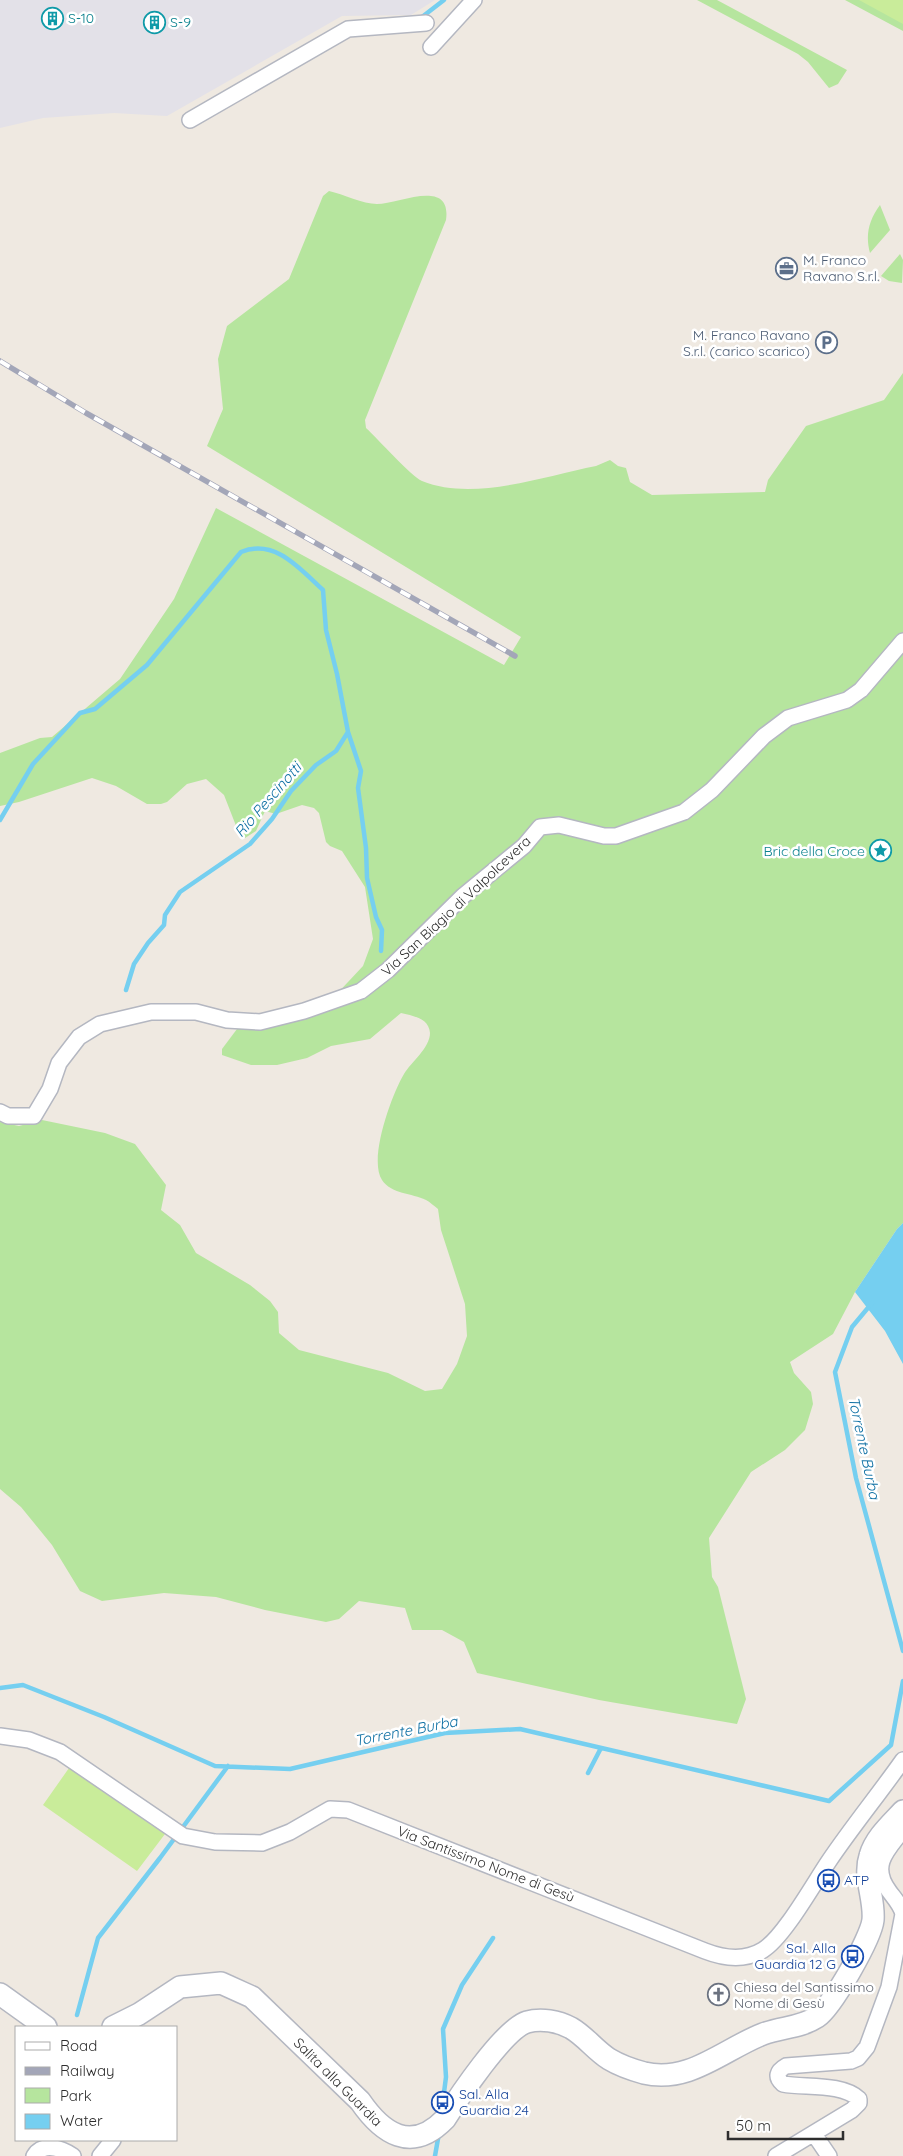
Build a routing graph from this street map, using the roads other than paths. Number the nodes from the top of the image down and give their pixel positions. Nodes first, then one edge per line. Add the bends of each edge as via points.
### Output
1 (474, 0) edge
2 (426, 23) dead end
3 (431, 48) dead end
4 (190, 120) dead end
5 (903, 642) edge
6 (0, 1112) edge
7 (0, 1736) edge
8 (903, 1760) edge
9 (903, 1811) edge
10 (903, 1830) edge
11 (0, 1994) edge
12 (132, 2021) edge
13 (45, 2026) edge
14 (117, 2026) edge
15 (814, 2134) junction
16 (112, 2141) edge
17 (34, 2156) edge
18 (73, 2156) edge
19 (100, 2156) edge
20 (776, 2156) edge
21 (829, 2156) edge

1 - 3 street
2 - 4 street via 348,29
5 - 6 street, Via San Biagio di Valpolcevera via 861,690 847,700 788,718 764,736 712,790 684,812 616,836 559,825 540,827 524,846 463,896 388,970 360,991 304,1011 260,1022 226,1020 196,1012 151,1012 100,1024 79,1037 59,1063 50,1089 34,1116 8,1116
7 - 8 street, Via Santissimo Nome di Gesù via 29,1740 60,1752 183,1836 215,1842 262,1842 290,1832 330,1809 348,1810 704,1951 738,1958 762,1951 779,1934
9 - 12 main road, Salita alla Guardia via 874,1846 869,1858 873,1921 852,1967 828,2006 818,2017 753,2038 703,2065 680,2073 665,2076 644,2073 609,2059 572,2029 556,2022 538,2020 526,2023 505,2038 435,2129 426,2135 405,2136 394,2134 373,2119 360,2101 252,1997 221,1983 180,1987
10 - 15 street via 880,1865 882,1882 903,1914 888,1987 867,2047 858,2058 850,2061 786,2066 778,2074 783,2084 831,2088 859,2098 857,2107
11 - 13 main road
12 - 14 main road, Salita alla Guardia
15 - 20 street
15 - 21 street
16 - 19 street
17 - 18 street via 45,2147

